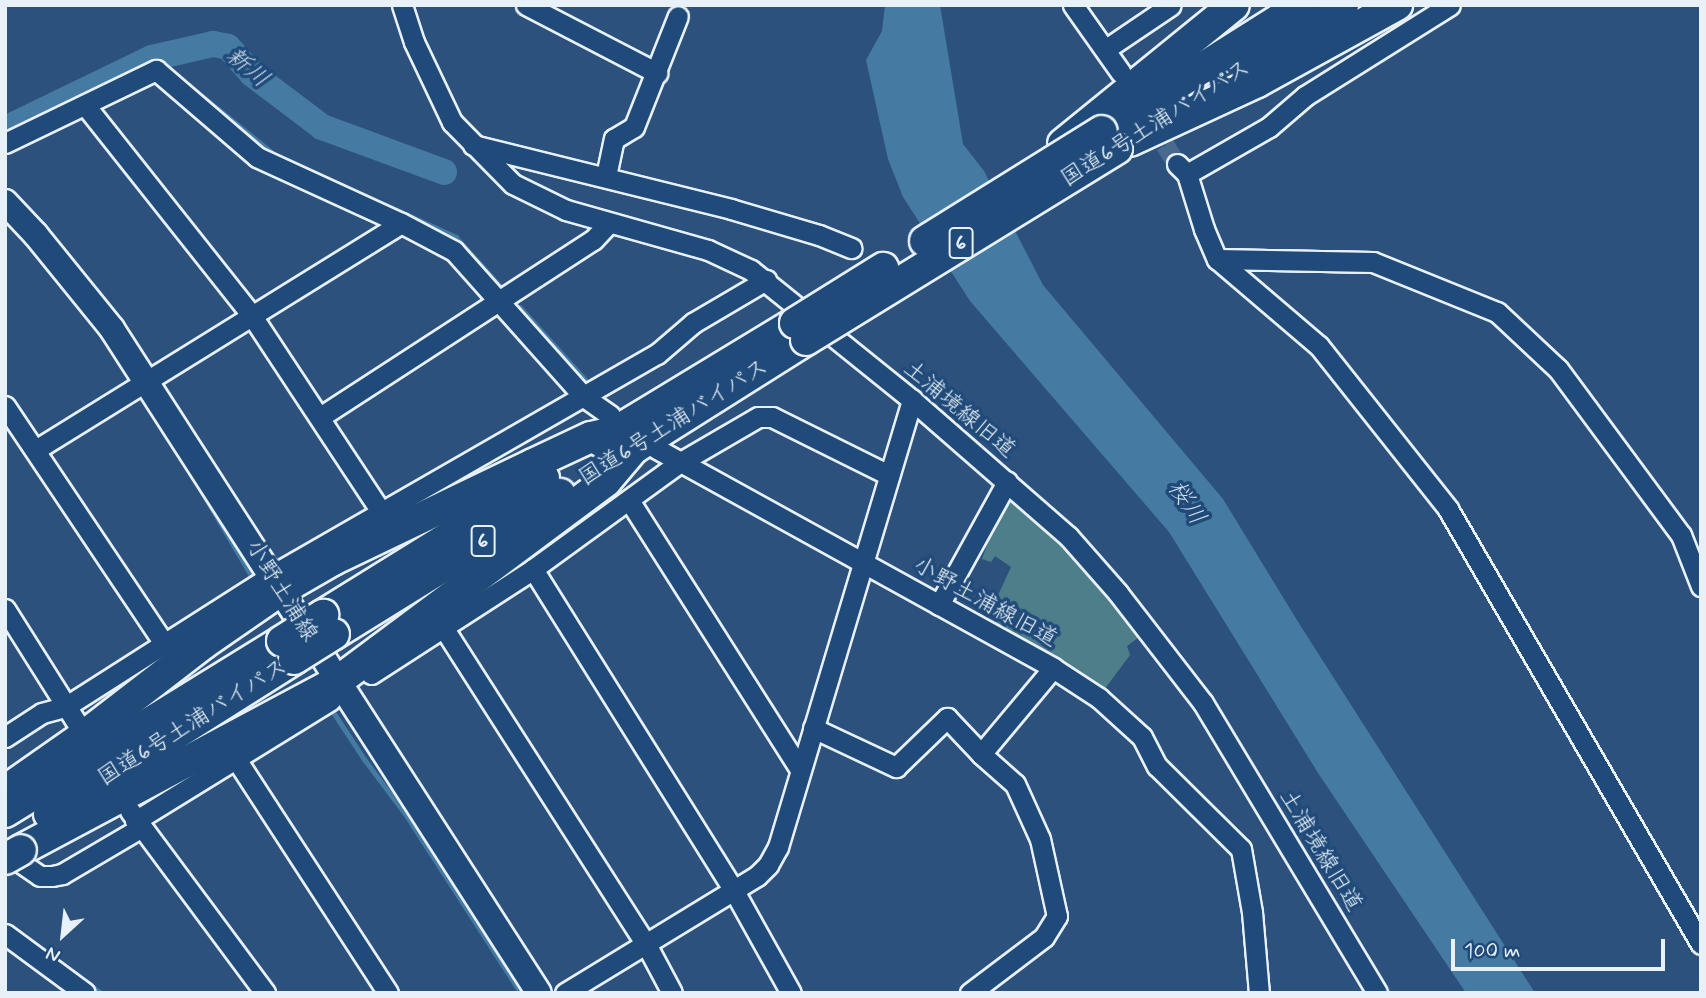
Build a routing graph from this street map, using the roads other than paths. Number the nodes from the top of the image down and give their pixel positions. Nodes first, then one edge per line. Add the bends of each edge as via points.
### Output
1 (402, 5) edge
2 (526, 5) edge
3 (1073, 5) edge
4 (1171, 5) edge
5 (1234, 5) edge
6 (1302, 5) edge
7 (1343, 5) edge
8 (1397, 5) edge
9 (1450, 5) edge
10 (678, 16) dead end
11 (1106, 49) junction
12 (657, 73) junction
13 (1121, 73) dead end
14 (85, 106) junction
15 (1111, 135) junction
16 (5, 142) edge
17 (473, 145) junction
18 (606, 176) junction
19 (5, 202) edge
20 (401, 223) junction
21 (609, 223) junction
22 (851, 248) dead end
23 (1217, 259) junction
24 (766, 280) junction
25 (499, 301) junction
26 (250, 313) junction
27 (800, 332) junction
28 (145, 380) junction
29 (584, 397) junction
30 (912, 401) junction
31 (5, 406) edge
32 (320, 417) junction
33 (629, 436) junction
34 (37, 449) junction
35 (679, 463) junction
36 (889, 475) junction
37 (1007, 482) junction
38 (629, 500) junction
39 (381, 512) junction
40 (862, 563) junction
41 (533, 569) junction
42 (277, 583) junction
43 (1701, 586) edge
44 (939, 605) junction
45 (5, 610) edge
46 (443, 627) junction
47 (165, 645) junction
48 (1053, 668) junction
49 (342, 686) junction
50 (65, 708) junction
51 (78, 725) dead end
52 (813, 728) junction
53 (5, 737) edge
54 (981, 754) junction
55 (236, 759) junction
56 (800, 769) junction
57 (5, 791) edge
58 (124, 800) dead end
59 (138, 825) junction
60 (8, 843) edge
61 (733, 889) junction
62 (5, 934) edge
63 (646, 943) junction
64 (1701, 944) edge
65 (85, 993) edge
66 (265, 993) edge
67 (387, 993) edge
68 (539, 993) edge
69 (565, 993) edge
70 (672, 993) edge
71 (791, 993) edge
72 (970, 993) edge
73 (1259, 993) edge
74 (1377, 993) edge

1 - 17 street, 土浦境線旧道 via 436,94
2 - 12 street
3 - 11 street
4 - 11 street
5 - 15 highway
6 - 15 highway, 国道6号土浦バイパス / 6
7 - 15 highway, 国道6号土浦バイパス / 6
8 - 15 highway via 1257,82
9 - 23 street via 1305,96 1269,127 1182,169
10 - 12 street
11 - 13 street
12 - 18 street via 634,127 614,139
14 - 16 street
14 - 20 street, 小野土浦線旧道 via 156,69 257,157
14 - 26 street
15 - 27 highway, 国道6号土浦バイパス / 6, bridge
15 - 27 highway, 国道6号土浦バイパス / 6, bridge via 1043,168
17 - 18 street
17 - 21 street, 土浦境線旧道 via 513,184 566,210
18 - 22 street via 806,231
19 - 28 main road, 小野土浦線 via 76,283
20 - 25 street, 小野土浦線旧道 via 454,251
20 - 26 street
21 - 24 street, 土浦境線旧道 via 708,250
21 - 25 street via 593,240
23 - 43 street via 1373,262 1497,312 1558,369 1681,535
23 - 64 street via 1319,346 1448,509
24 - 29 street
24 - 30 street, 土浦境線旧道
25 - 29 street, 小野土浦線旧道
25 - 32 street
26 - 28 street
26 - 32 street
27 - 33 highway, 国道6号土浦バイパス / 6
28 - 34 street
28 - 42 main road, 小野土浦線
29 - 33 street, 小野土浦線旧道
29 - 39 street
30 - 36 street
30 - 37 street, 土浦境線旧道
31 - 34 street
32 - 39 street
33 - 35 street, 小野土浦線旧道
33 - 42 highway via 591,437
33 - 49 highway via 606,481
33 - 60 highway, 国道6号土浦バイパス / 6, bridge via 288,650
34 - 47 street
35 - 36 street via 758,417 772,417
35 - 38 street
35 - 40 street, 小野土浦線旧道
36 - 40 street
37 - 44 street
37 - 74 street, 土浦境線旧道 via 1068,536 1203,704
38 - 41 street
38 - 56 street
39 - 42 street
40 - 44 street, 小野土浦線旧道
40 - 52 street
41 - 46 street
41 - 61 street
42 - 47 street
42 - 49 main road, 小野土浦線
42 - 57 highway via 89,732
44 - 48 street, 小野土浦線旧道
45 - 50 street
46 - 49 street
46 - 63 street
47 - 50 street
48 - 54 street, 小野土浦線旧道
48 - 73 street via 1099,698 1142,737 1157,766 1241,849
49 - 55 street
49 - 60 highway
49 - 68 main road, 小野土浦線
50 - 51 street
50 - 53 street via 42,713
52 - 54 street via 896,767 947,718
52 - 56 street
54 - 72 street via 1015,784 1040,839 1058,916 1044,937
55 - 59 street
55 - 67 street
56 - 61 street via 778,847 768,865
58 - 59 street
59 - 60 street via 52,876 40,876
59 - 66 street
61 - 63 street
61 - 71 street
62 - 65 street
63 - 69 street
63 - 70 street

